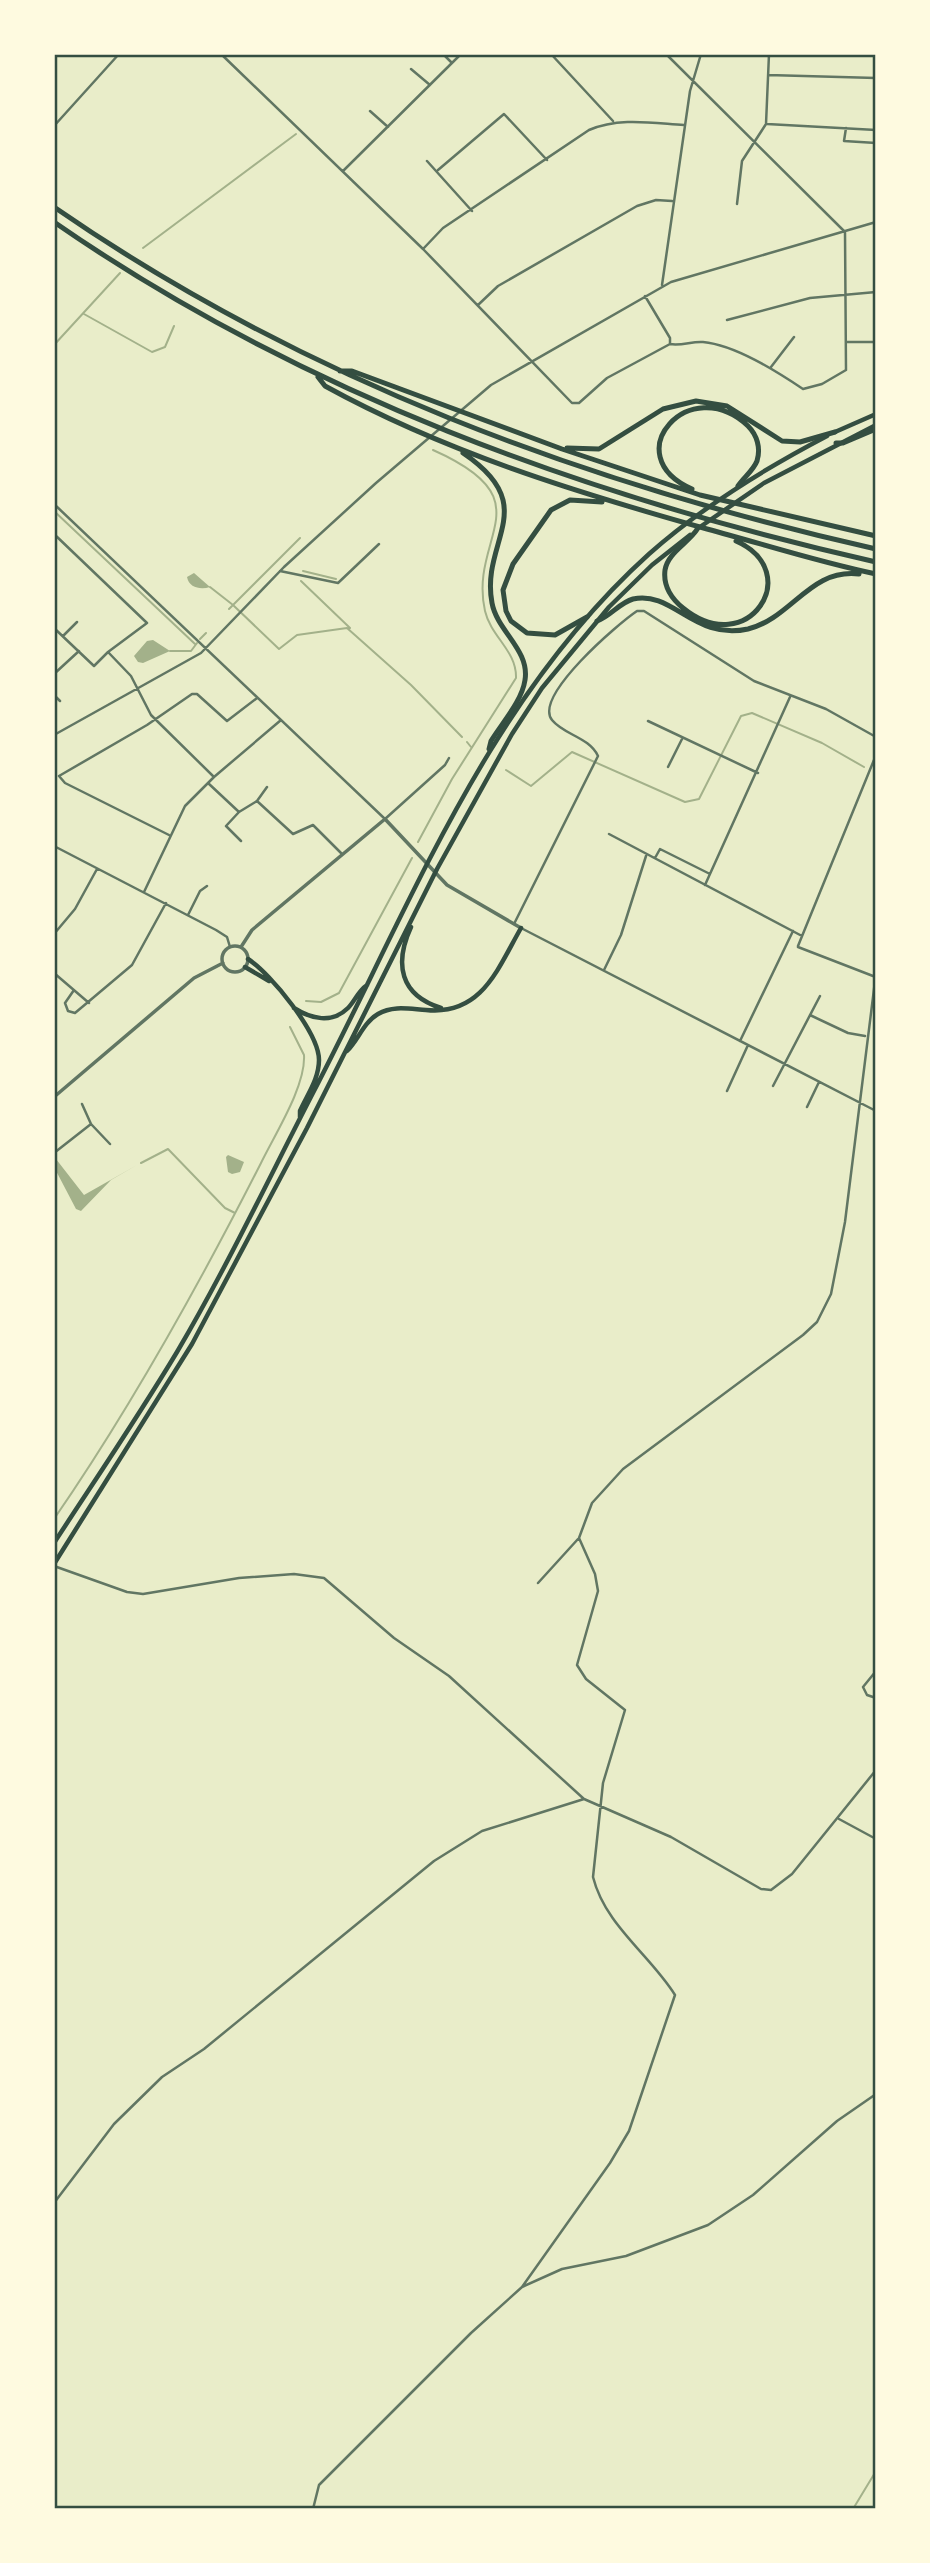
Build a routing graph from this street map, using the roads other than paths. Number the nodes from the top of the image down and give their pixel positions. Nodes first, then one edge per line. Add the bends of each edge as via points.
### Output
1 (119, 54) edge
2 (221, 54) edge
3 (443, 54) edge
4 (461, 54) edge
5 (551, 54) edge
6 (666, 54) edge
7 (701, 54) edge
8 (769, 54) edge
9 (452, 63) junction
10 (411, 69) dead end
11 (768, 75) junction
12 (876, 78) edge
13 (694, 83) junction
14 (430, 85) junction
15 (370, 111) dead end
16 (613, 122) junction
17 (766, 124) junction
18 (684, 125) junction
19 (54, 126) edge
20 (388, 127) junction
21 (846, 128) junction
22 (876, 130) edge
23 (752, 141) junction
24 (876, 143) edge
25 (547, 160) junction
26 (427, 161) dead end
27 (438, 170) junction
28 (343, 171) junction
29 (672, 201) junction
30 (737, 204) dead end
31 (54, 207) edge
32 (472, 211) junction
33 (54, 222) edge
34 (876, 222) edge
35 (845, 232) junction
36 (423, 249) junction
37 (662, 285) junction
38 (876, 292) edge
39 (846, 295) junction
40 (645, 296) junction
41 (478, 305) junction
42 (727, 320) dead end
43 (794, 337) dead end
44 (847, 342) junction
45 (876, 342) edge
46 (670, 344) junction
47 (531, 360) junction
48 (771, 368) junction
49 (337, 371) junction
50 (316, 374) junction
51 (876, 414) edge
52 (876, 427) edge
53 (835, 432) junction
54 (835, 443) joint
55 (455, 448) junction
56 (562, 449) junction
57 (738, 486) junction
58 (700, 495) junction
59 (612, 502) junction
60 (54, 505) edge
61 (696, 530) junction
62 (876, 530) edge
63 (853, 531) junction
64 (54, 534) edge
65 (724, 534) junction
66 (876, 536) edge
67 (379, 544) dead end
68 (876, 549) edge
69 (876, 562) edge
70 (280, 571) junction
71 (867, 572) junction
72 (876, 574) edge
73 (587, 617) junction
74 (597, 621) junction
75 (77, 622) dead end
76 (54, 628) edge
77 (63, 636) junction
78 (206, 649) junction
79 (79, 651) junction
80 (108, 652) junction
81 (54, 674) edge
82 (137, 689) junction
83 (54, 695) edge
84 (790, 696) junction
85 (257, 698) junction
86 (60, 701) dead end
87 (155, 719) junction
88 (281, 720) junction
89 (648, 721) dead end
90 (54, 735) edge
91 (876, 737) edge
92 (682, 738) junction
93 (489, 749) junction
94 (876, 755) edge
95 (449, 758) dead end
96 (668, 767) dead end
97 (758, 773) junction
98 (214, 777) junction
99 (208, 783) junction
100 (267, 787) dead end
101 (257, 801) junction
102 (239, 812) junction
103 (385, 819) junction
104 (609, 834) dead end
105 (169, 835) junction
106 (241, 841) dead end
107 (54, 846) edge
108 (342, 854) junction
109 (646, 856) junction
110 (655, 858) junction
111 (97, 869) junction
112 (710, 874) junction
113 (430, 883) junction
114 (208, 886) dead end
115 (705, 886) junction
116 (144, 892) junction
117 (166, 903) junction
118 (188, 915) junction
119 (514, 924) junction
120 (521, 928) junction
121 (793, 932) junction
122 (54, 934) edge
123 (802, 936) junction
124 (230, 947) junction
125 (241, 947) junction
126 (248, 959) junction
127 (223, 963) junction
128 (245, 967) junction
129 (604, 970) junction
130 (54, 973) edge
131 (875, 974) edge
132 (272, 984) junction
133 (368, 985) junction
134 (74, 990) junction
135 (820, 996) dead end
136 (89, 1003) junction
137 (292, 1007) junction
138 (446, 1010) junction
139 (810, 1015) junction
140 (867, 1036) junction
141 (740, 1041) junction
142 (748, 1045) junction
143 (344, 1054) junction
144 (785, 1064) junction
145 (819, 1082) junction
146 (772, 1086) dead end
147 (727, 1091) dead end
148 (54, 1097) edge
149 (858, 1102) junction
150 (82, 1104) dead end
151 (807, 1107) dead end
152 (876, 1111) edge
153 (300, 1118) junction
154 (91, 1124) junction
155 (110, 1144) dead end
156 (54, 1153) edge
157 (579, 1538) junction
158 (54, 1544) edge
159 (54, 1565) edge
160 (538, 1583) dead end
161 (876, 1671) edge
162 (876, 1698) edge
163 (876, 1770) edge
164 (584, 1799) junction
165 (601, 1806) junction
166 (838, 1819) junction
167 (876, 1839) edge
168 (876, 2094) edge
169 (54, 2203) edge
170 (522, 2287) junction
171 (313, 2509) edge

1 - 19 street
2 - 28 street
3 - 9 street
4 - 9 street
5 - 16 street
6 - 13 street
7 - 13 street
8 - 11 street
9 - 14 street
10 - 14 street
11 - 12 street
11 - 17 street
13 - 18 street
13 - 23 street
14 - 20 street
15 - 20 street
16 - 18 street
16 - 25 street via 589,130
17 - 21 street
17 - 23 street
18 - 29 street
20 - 28 street
21 - 22 street
21 - 24 street via 844,141
23 - 30 street via 741,167
23 - 35 street
25 - 27 street via 504,114
25 - 32 street
26 - 27 street
27 - 32 street
28 - 36 street
29 - 37 street
29 - 41 street via 637,206 498,286
31 - 49 highway via 175,285
32 - 36 street via 443,228
33 - 50 highway via 168,296
34 - 35 street
35 - 37 street
35 - 39 street
36 - 41 street
37 - 40 street
38 - 39 street
39 - 42 street via 810,298
39 - 44 street
40 - 46 street
40 - 47 street
41 - 47 street
43 - 48 street
44 - 45 street
44 - 48 street via 846,370 822,384 803,389
46 - 47 street via 607,377 576,405
46 - 48 street via 702,342
47 - 70 street via 463,407
49 - 56 highway via 352,371
49 - 68 highway via 453,422 572,465 709,508
50 - 55 highway via 339,394
50 - 69 highway via 412,418 556,473 739,528
51 - 53 highway
52 - 54 highway
53 - 56 highway via 800,442 782,441 727,406 696,401 663,409 599,449
53 - 57 highway
54 - 61 highway via 737,500
55 - 59 highway
55 - 93 highway via 485,470 500,492 504,519 492,603 526,673 523,689
56 - 58 highway
57 - 58 highway via 757,463 755,436 728,413 695,408 678,414 666,427 659,453 668,474
57 - 73 highway via 680,528
58 - 63 highway
59 - 65 highway
59 - 73 highway via 570,500 551,510 513,565 503,590 511,621 527,633 555,635
60 - 78 street
61 - 65 highway via 669,560 667,588 688,612 727,625 749,619 768,586 760,559
61 - 74 highway via 652,565
62 - 63 highway
63 - 66 highway
64 - 80 street via 147,623
65 - 71 highway
67 - 70 street via 338,583
70 - 78 street
71 - 72 highway
71 - 74 highway via 822,579 771,621 745,629 706,627 665,603 646,598 623,603
73 - 93 highway
74 - 113 highway via 530,705
75 - 77 street
76 - 77 street
77 - 79 street
78 - 82 street
78 - 85 street
79 - 80 street via 94,666
79 - 81 street
80 - 82 street via 125,668
82 - 87 street
82 - 90 street
83 - 86 street
84 - 91 street via 826,709
84 - 97 street
84 - 119 street via 754,681 644,611 637,611 602,637 581,660 548,714 552,722 594,748 598,756
85 - 87 street via 227,721 195,693
85 - 88 street
87 - 98 street
87 - 105 street via 60,776 65,783
88 - 98 street
88 - 103 street
89 - 92 street
92 - 96 street
92 - 97 street
93 - 133 highway
94 - 123 street
95 - 103 street
97 - 112 street
98 - 99 street
99 - 102 street
99 - 105 street via 186,806
100 - 101 street
101 - 102 street
101 - 108 street via 293,834 313,825
102 - 106 street via 226,827
103 - 108 street
103 - 119 street via 447,886
104 - 109 street
105 - 116 street
107 - 111 street
108 - 125 street via 252,930
109 - 110 street
109 - 129 street via 621,935
110 - 112 street via 660,849
110 - 115 street
111 - 116 street
111 - 122 street via 75,909
112 - 115 street
113 - 138 highway via 402,948 401,964 413,992
113 - 143 highway
114 - 118 street via 200,891
115 - 121 street
116 - 117 street
117 - 118 street
117 - 136 street via 132,965
118 - 124 street via 225,935
119 - 120 street
120 - 129 street
120 - 138 highway via 480,995
121 - 123 street
121 - 141 street
123 - 131 street via 798,946
124 - 125 street
124 - 127 street
125 - 126 street
126 - 128 street
126 - 132 highway
127 - 128 street via 231,971
127 - 148 street via 194,978
128 - 132 highway
129 - 141 street
130 - 134 street
131 - 140 street
132 - 137 highway
133 - 137 highway via 345,1011 332,1017 311,1017
133 - 153 highway
134 - 136 street
134 - 136 street via 65,1003 68,1011 75,1013
135 - 139 street
137 - 153 highway via 314,1040 319,1061
138 - 143 highway via 396,1008 380,1013 362,1028
139 - 140 street via 848,1033
139 - 144 street
140 - 149 street
141 - 142 street
142 - 144 street
142 - 147 street
143 - 159 highway via 192,1344
144 - 145 street
144 - 146 street
145 - 149 street
145 - 151 street
149 - 152 street
149 - 157 street via 838,1264 831,1294 817,1322 624,1469 592,1503
150 - 154 street
153 - 158 highway via 177,1352
154 - 155 street
154 - 156 street
157 - 160 street
157 - 165 street via 598,1591 577,1665 586,1679 625,1710 608,1762
159 - 164 street via 143,1594 239,1578 294,1574 324,1578 449,1676
161 - 162 street via 863,1687 867,1695
163 - 166 street
164 - 165 street
164 - 169 street via 482,1831 434,1861 204,2049 162,2077 114,2124
165 - 166 street via 671,1837 766,1890 792,1874
165 - 170 street via 595,1884 626,1935 675,1996 629,2131
166 - 167 street
168 - 170 street via 836,2121 753,2195 708,2225 626,2256 562,2269
170 - 171 street via 318,2485

